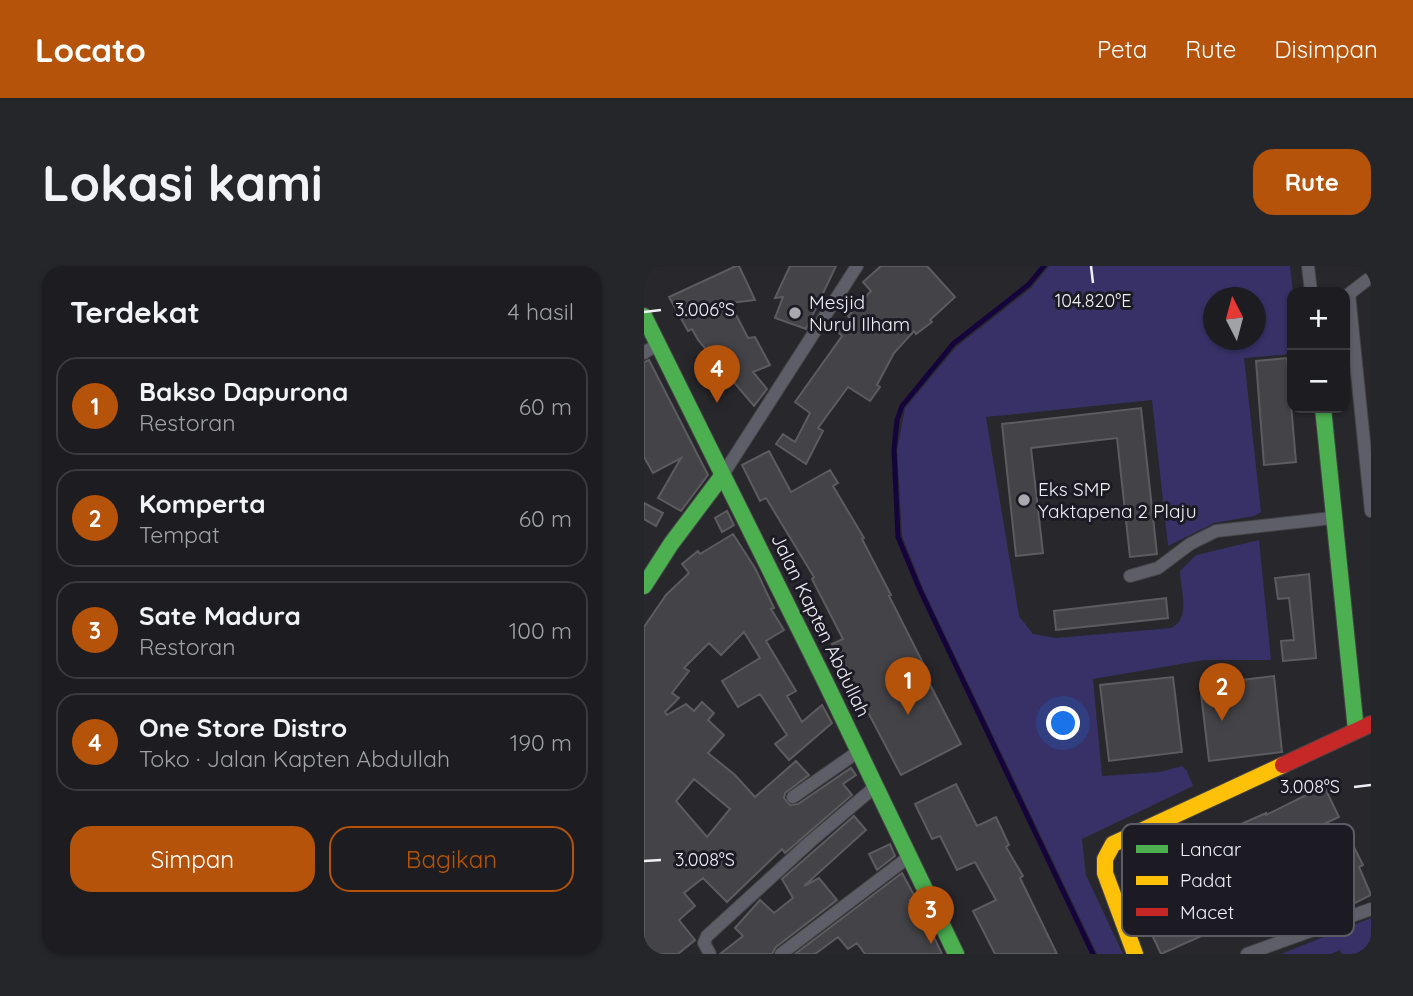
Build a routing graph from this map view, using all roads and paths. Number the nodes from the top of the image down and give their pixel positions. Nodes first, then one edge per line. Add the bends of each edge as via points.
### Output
1 (857, 266) edge
2 (1308, 266) edge
3 (1371, 277) edge
4 (1310, 287) edge
5 (1350, 294) edge
6 (1350, 312) edge
7 (644, 316) edge
8 (658, 344) junction
9 (644, 354) edge
10 (1364, 384) edge
11 (1323, 413) edge
12 (722, 476) junction
13 (1371, 511) edge
14 (1332, 517) junction
15 (1130, 576) dead end
16 (644, 586) edge
17 (1363, 727) edge
18 (859, 751) junction
19 (876, 786) junction
20 (793, 797) dead end
21 (1156, 824) edge
22 (1122, 840) edge
23 (910, 856) junction
24 (1371, 909) edge
25 (1354, 915) edge
26 (1122, 919) edge
27 (1128, 936) edge
28 (1297, 936) edge
29 (710, 954) edge
30 (781, 954) edge
31 (956, 954) edge
32 (1135, 954) edge
33 (1247, 954) edge

1 - 12 street
2 - 4 street
3 - 5 street
6 - 10 street
7 - 8 street, Jalan Kapten Abdullah
8 - 9 street
8 - 12 street, Jalan Kapten Abdullah
10 - 13 street
11 - 14 street
12 - 16 street
12 - 18 street, Jalan Kapten Abdullah
14 - 15 street via 1216,531 1158,568
14 - 17 street
17 - 21 street
18 - 19 street, Jalan Kapten Abdullah
18 - 20 street
19 - 23 street, Jalan Kapten Abdullah
19 - 29 street via 706,936
22 - 26 street via 1113,844 1105,859 1105,873
23 - 30 street
23 - 31 street, Jalan Kapten Abdullah
24 - 25 street
27 - 32 street
28 - 33 street

